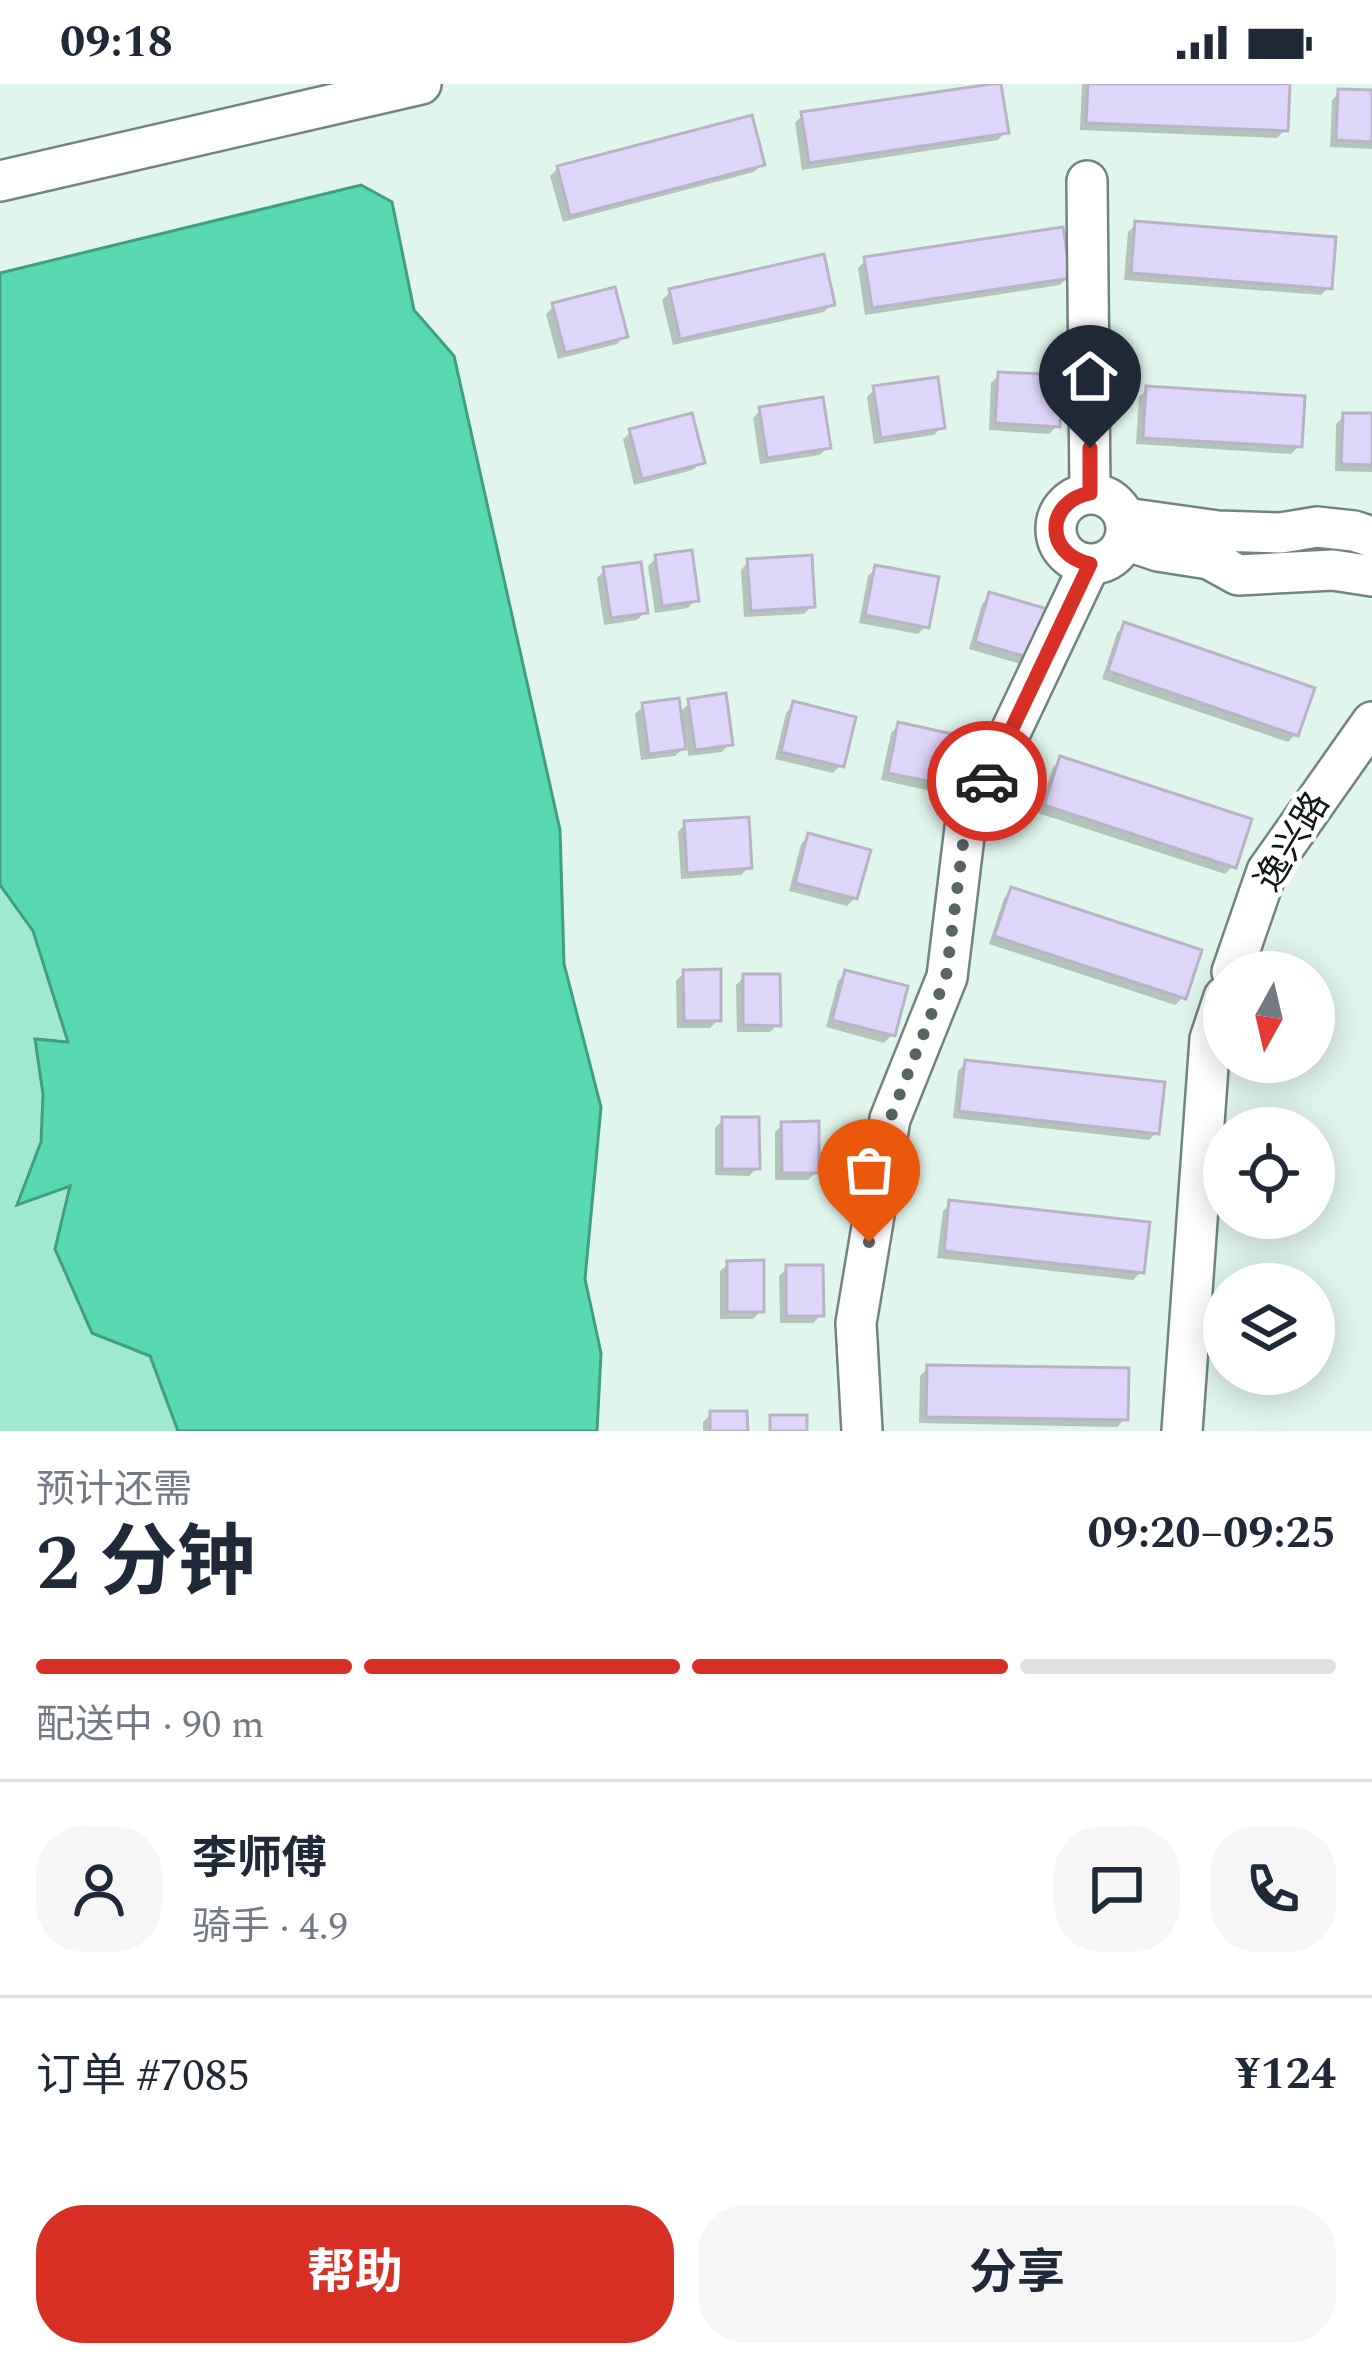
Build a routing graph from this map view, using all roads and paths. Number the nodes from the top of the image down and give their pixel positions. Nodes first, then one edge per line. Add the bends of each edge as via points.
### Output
1 (421, 84) edge
2 (0, 181) edge
3 (1087, 181) dead end
4 (1090, 493) junction
5 (1125, 529) junction
6 (1372, 537) edge
7 (1090, 564) junction
8 (1372, 576) edge
9 (1372, 722) edge
10 (1239, 951) edge
11 (1207, 1083) edge
12 (862, 1431) edge
13 (1182, 1431) edge

1 - 2 street
3 - 4 street
4 - 5 street via 1112,500
4 - 7 street via 1068,502 1056,523 1068,556
5 - 6 street via 1317,527
5 - 7 street via 1111,558
5 - 8 street via 1158,550 1209,559 1238,575
7 - 12 street via 965,828 946,977 890,1119 882,1165 856,1324
9 - 10 street, 逸兴路 via 1267,871
11 - 13 street

